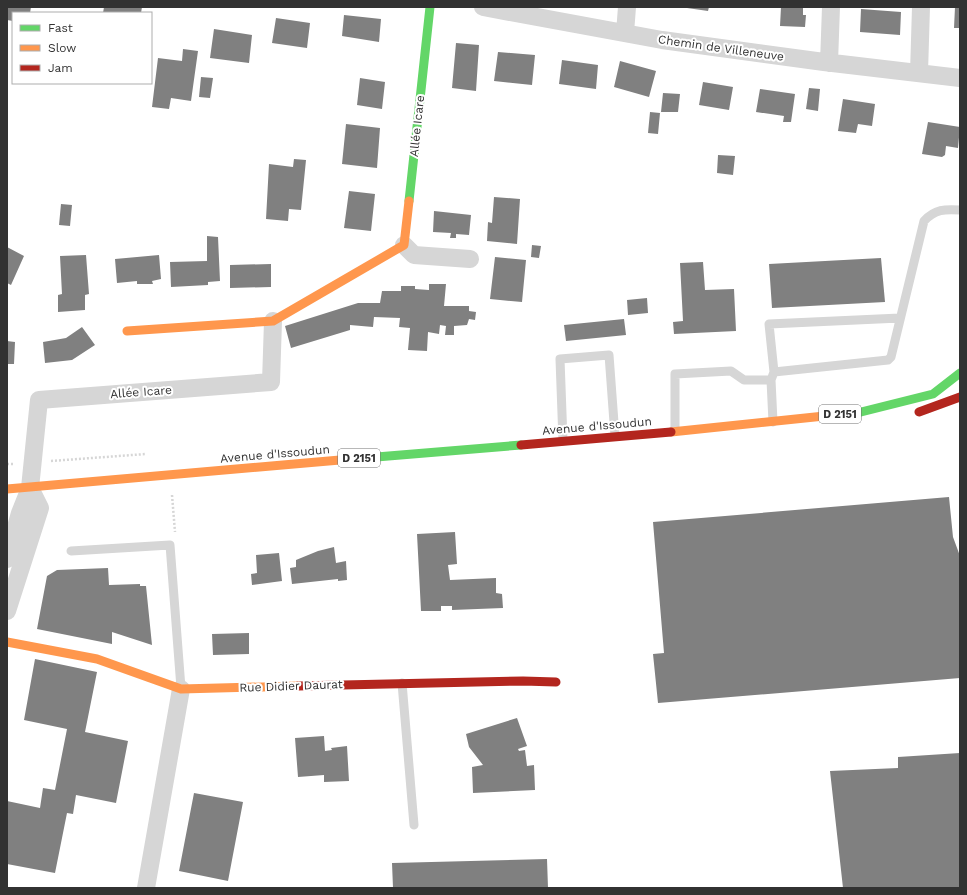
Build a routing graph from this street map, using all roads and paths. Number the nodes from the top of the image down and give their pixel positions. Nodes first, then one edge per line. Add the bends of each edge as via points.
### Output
1 (430, 7) edge
2 (483, 7) edge
3 (627, 7) edge
4 (831, 7) edge
5 (921, 7) edge
6 (626, 33) junction
7 (829, 63) junction
8 (920, 73) junction
9 (960, 78) edge
10 (960, 210) edge
11 (404, 245) junction
12 (470, 259) dead end
13 (900, 318) junction
14 (273, 321) junction
15 (127, 331) dead end
16 (960, 373) edge
17 (772, 376) junction
18 (960, 397) edge
19 (912, 415) dead end
20 (773, 422) junction
21 (822, 426) dead end
22 (712, 428) junction
23 (675, 431) junction
24 (615, 436) junction
25 (563, 441) junction
26 (171, 475) junction
27 (30, 488) junction
28 (7, 489) edge
29 (170, 545) junction
30 (71, 552) dead end
31 (7, 559) edge
32 (7, 611) edge
33 (7, 642) edge
34 (556, 682) dead end
35 (402, 683) junction
36 (181, 689) junction
37 (414, 825) dead end
38 (146, 888) edge

1 - 11 main road, Allée Icare
2 - 6 street, Chemin de Villeneuve
3 - 6 street
4 - 7 street
5 - 8 street
6 - 7 street, Chemin de Villeneuve
7 - 8 street, Chemin de Villeneuve
8 - 9 street, Chemin de Villeneuve
10 - 13 lane via 937,211 924,221
11 - 12 street via 414,255
11 - 14 main road
13 - 17 lane via 891,357 888,360
13 - 17 lane via 769,324
14 - 15 main road
14 - 27 street, Allée Icare via 271,382 39,400
16 - 20 main road, Avenue d'Issoudun / D 2151 via 933,394 903,403 861,412
17 - 20 lane
17 - 23 lane via 744,380 730,372 675,374
18 - 19 main road
20 - 22 main road, Avenue d'Issoudun / D 2151
21 - 22 main road, Avenue d'Issoudun / D 2151
22 - 23 main road, Avenue d'Issoudun / D 2151
23 - 24 main road, Avenue d'Issoudun / D 2151
24 - 25 main road, Avenue d'Issoudun / D 2151
24 - 25 lane via 609,355 560,359
25 - 26 main road, Avenue d'Issoudun / D 2151
26 - 27 main road, Avenue d'Issoudun / D 2151
26 - 29 path via 175,532
27 - 28 main road, Avenue d'Issoudun / D 2151
27 - 31 street
27 - 32 street via 40,508
29 - 30 lane
29 - 36 lane
33 - 36 main road, Rue Didier Daurat via 97,659
34 - 35 main road, Rue Didier Daurat
35 - 36 main road, Rue Didier Daurat
35 - 37 lane
36 - 38 street

